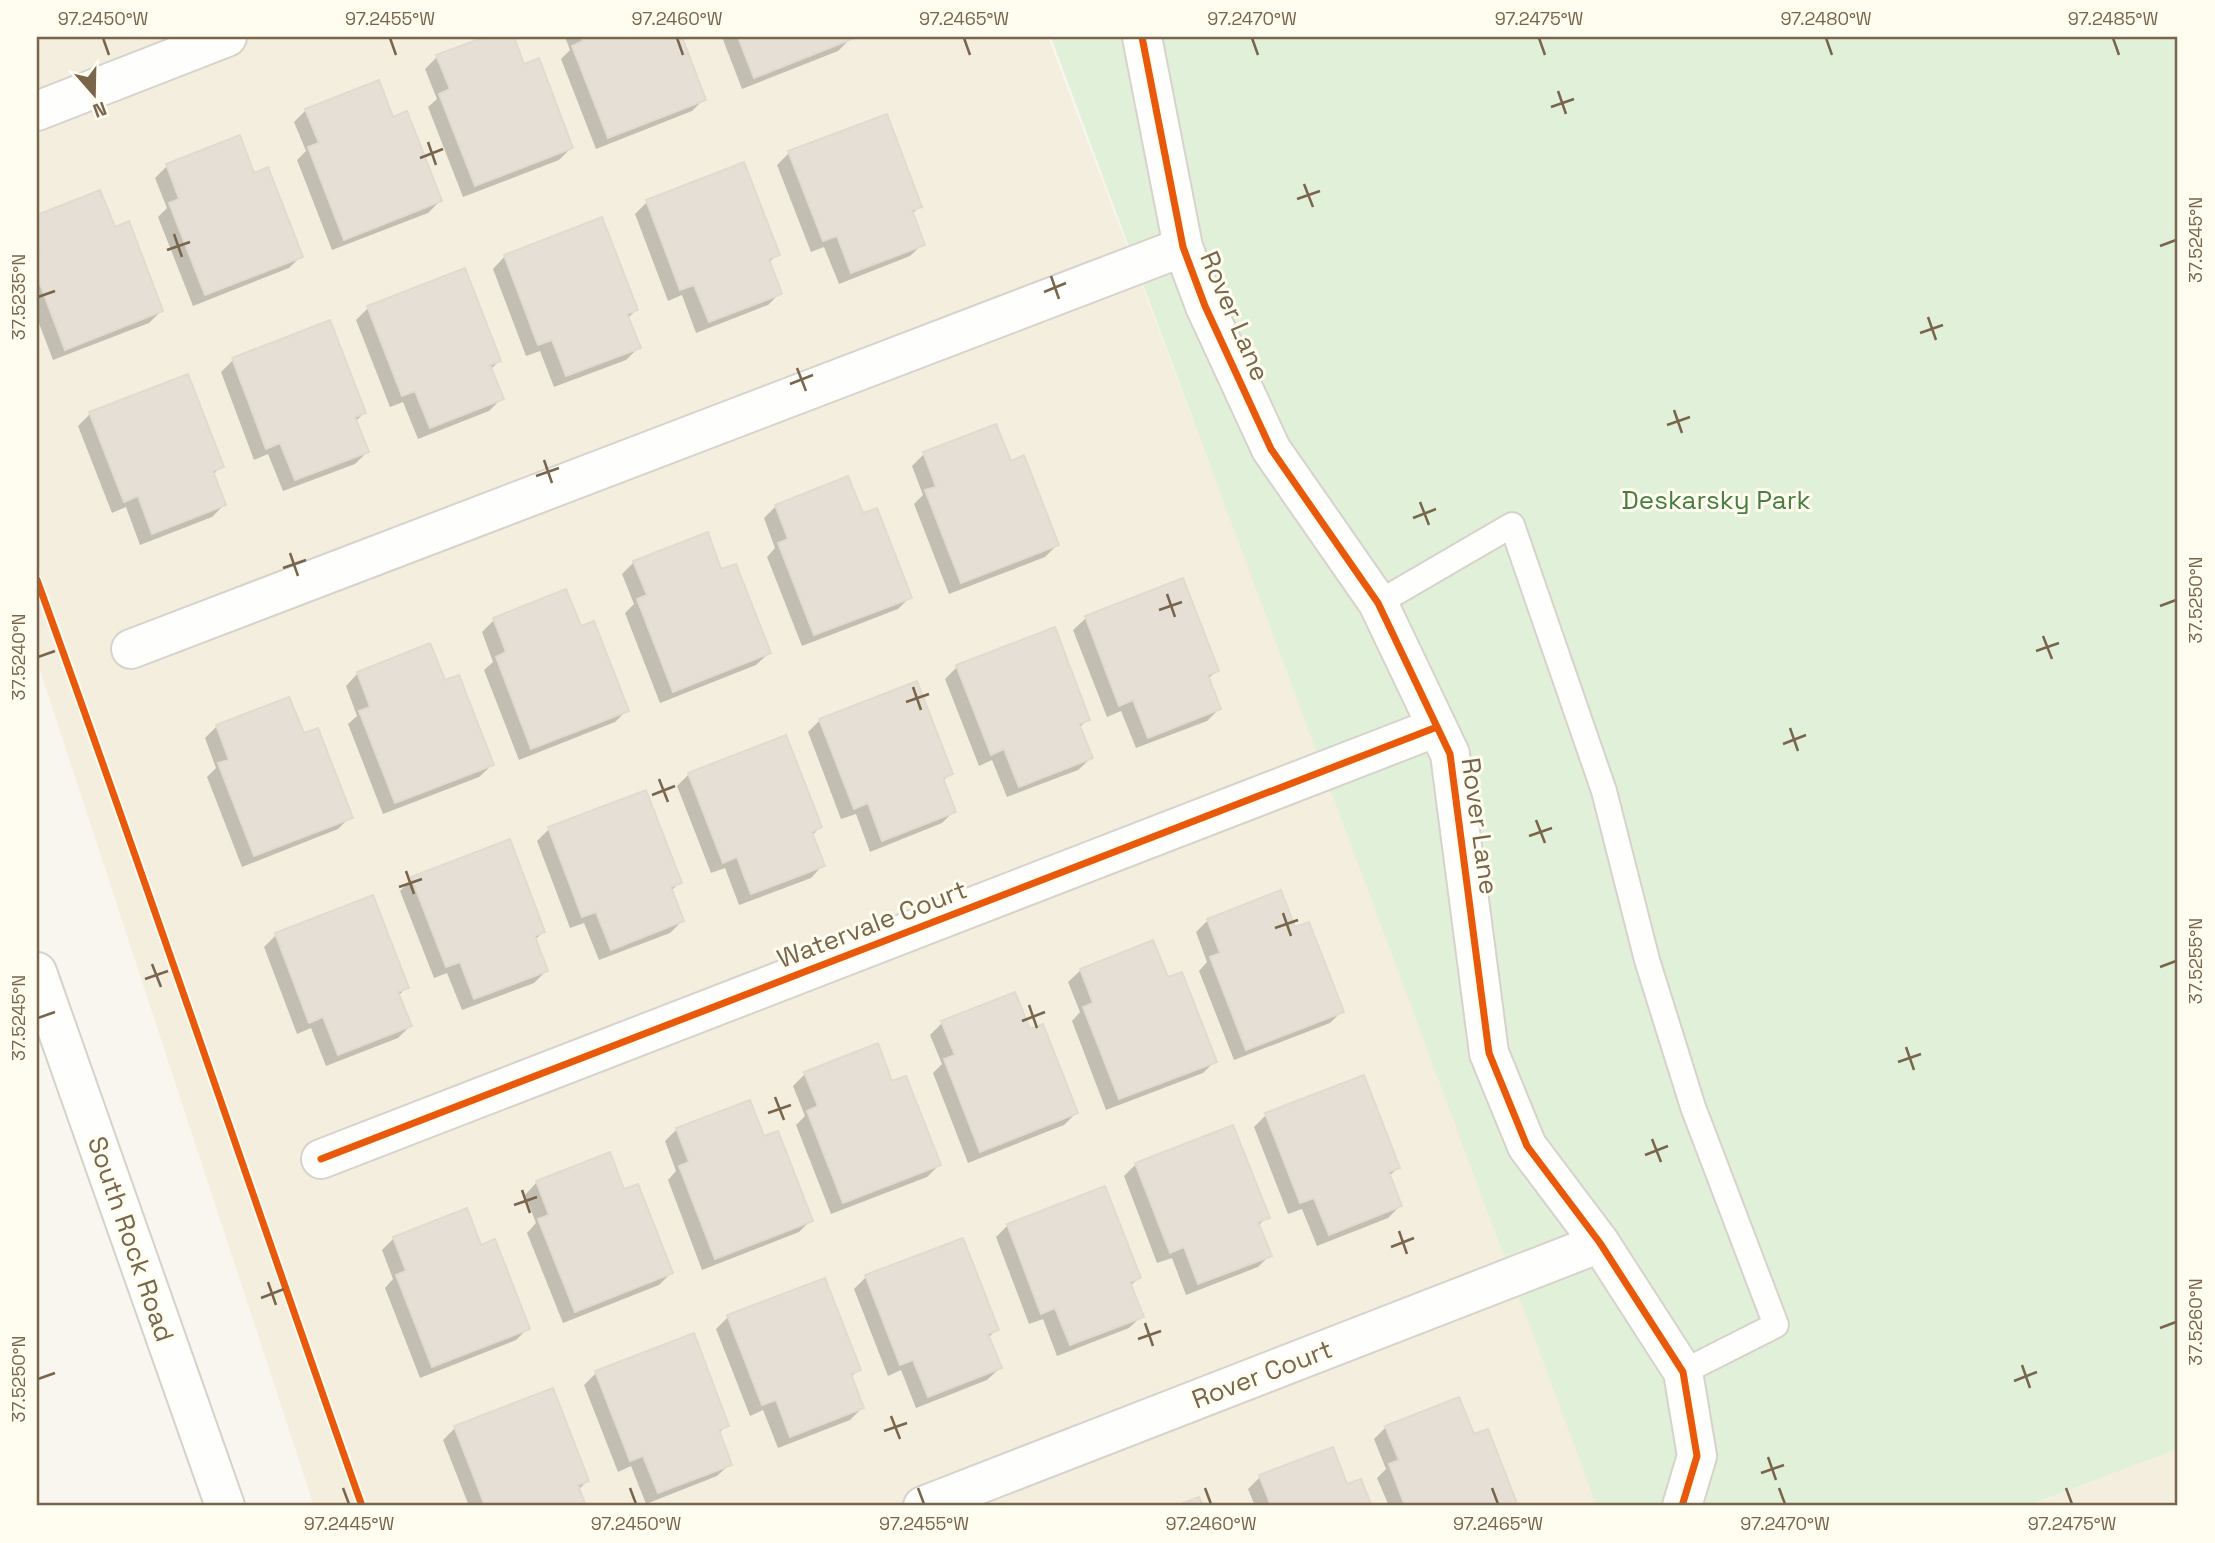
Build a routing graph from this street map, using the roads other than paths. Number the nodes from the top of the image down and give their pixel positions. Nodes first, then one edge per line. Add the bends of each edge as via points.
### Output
1 (227, 37) edge
2 (1142, 37) edge
3 (37, 111) edge
4 (1183, 247) junction
5 (1378, 603) junction
6 (131, 649) dead end
7 (1437, 727) junction
8 (37, 972) edge
9 (321, 1159) dead end
10 (1600, 1243) junction
11 (1683, 1372) junction
12 (225, 1506) edge
13 (923, 1506) edge
14 (1682, 1506) edge

1 - 3 street
2 - 4 street, Rover Lane
4 - 5 street, Rover Lane via 1271,449
4 - 6 street
5 - 7 street, Rover Lane
5 - 11 lane via 1512,525 1604,791 1647,960 1693,1107 1776,1325
7 - 9 street, Watervale Court
7 - 10 street, Rover Lane via 1450,754 1489,1053 1527,1146
8 - 12 street, South Rock Road
10 - 11 street, Rover Lane
10 - 13 street, Rover Court
11 - 14 street, Rover Lane via 1697,1456

